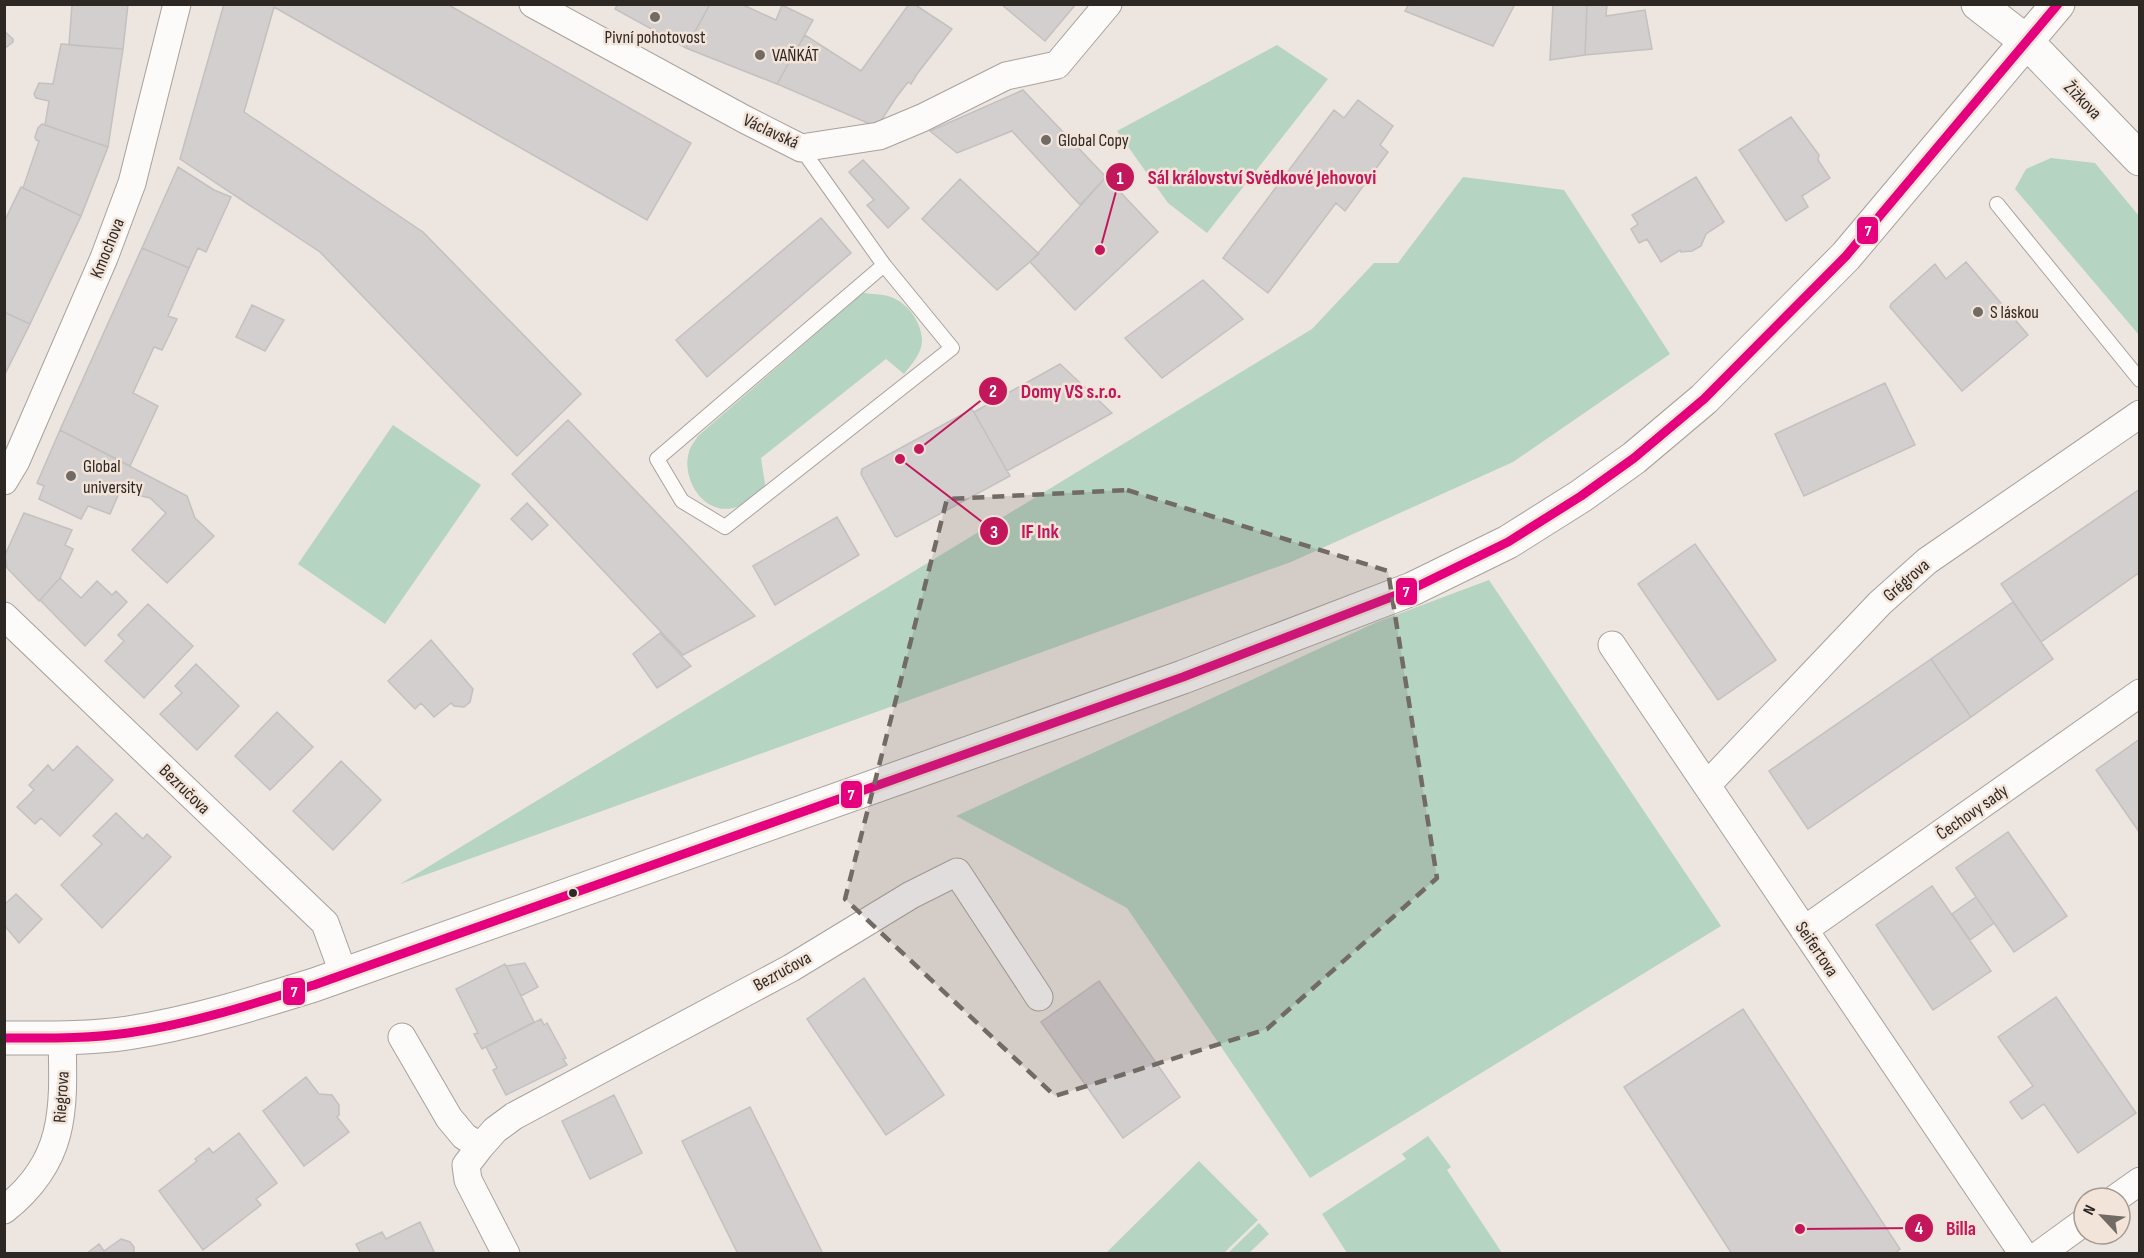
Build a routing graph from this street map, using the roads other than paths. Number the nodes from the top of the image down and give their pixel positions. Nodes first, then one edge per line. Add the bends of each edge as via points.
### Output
1 (177, 4) edge
2 (533, 4) edge
3 (1108, 4) edge
4 (1978, 4) edge
5 (2058, 4) edge
6 (2027, 42) junction
7 (801, 148) junction
8 (2139, 159) edge
9 (1997, 204) dead end
10 (884, 265) junction
11 (2139, 380) edge
12 (2139, 414) edge
13 (4, 481) edge
14 (4, 616) edge
15 (1612, 645) dead end
16 (2139, 693) edge
17 (1707, 785) junction
18 (1804, 930) junction
19 (344, 975) junction
20 (1039, 997) dead end
21 (402, 1036) dead end
22 (4, 1038) edge
23 (62, 1038) junction
24 (480, 1147) junction
25 (4, 1210) edge
26 (2072, 1231) edge
27 (506, 1254) edge
28 (2023, 1254) edge
29 (2040, 1254) edge

1 - 13 street, Kmochova via 132,183 104,258
2 - 7 street, Václavská
3 - 7 street, Václavská via 1057,64 1006,76 879,136
4 - 6 street, Žižkova
5 - 6 street
6 - 8 street, Žižkova
6 - 19 street via 1846,256 1704,399 1634,458 1508,542 1412,590 1183,676
7 - 10 lane
9 - 11 lane
10 - 10 lane via 952,348 725,527 682,501 657,459
12 - 17 street, Grégrova via 1927,561 1880,603
14 - 19 street, Bezručova via 325,923
15 - 17 street, Seifertova
16 - 18 street, Čechovy sady
17 - 18 street, Seifertova
18 - 28 street, Seifertova
19 - 23 street via 167,1026
20 - 24 street, Bezručova via 957,872 911,895 791,968 514,1116
21 - 24 street via 449,1118
22 - 23 street
23 - 25 street, Riegrova via 64,1095 60,1128 49,1159 22,1196
24 - 27 street, Bezručova via 466,1165 468,1180
26 - 29 street

